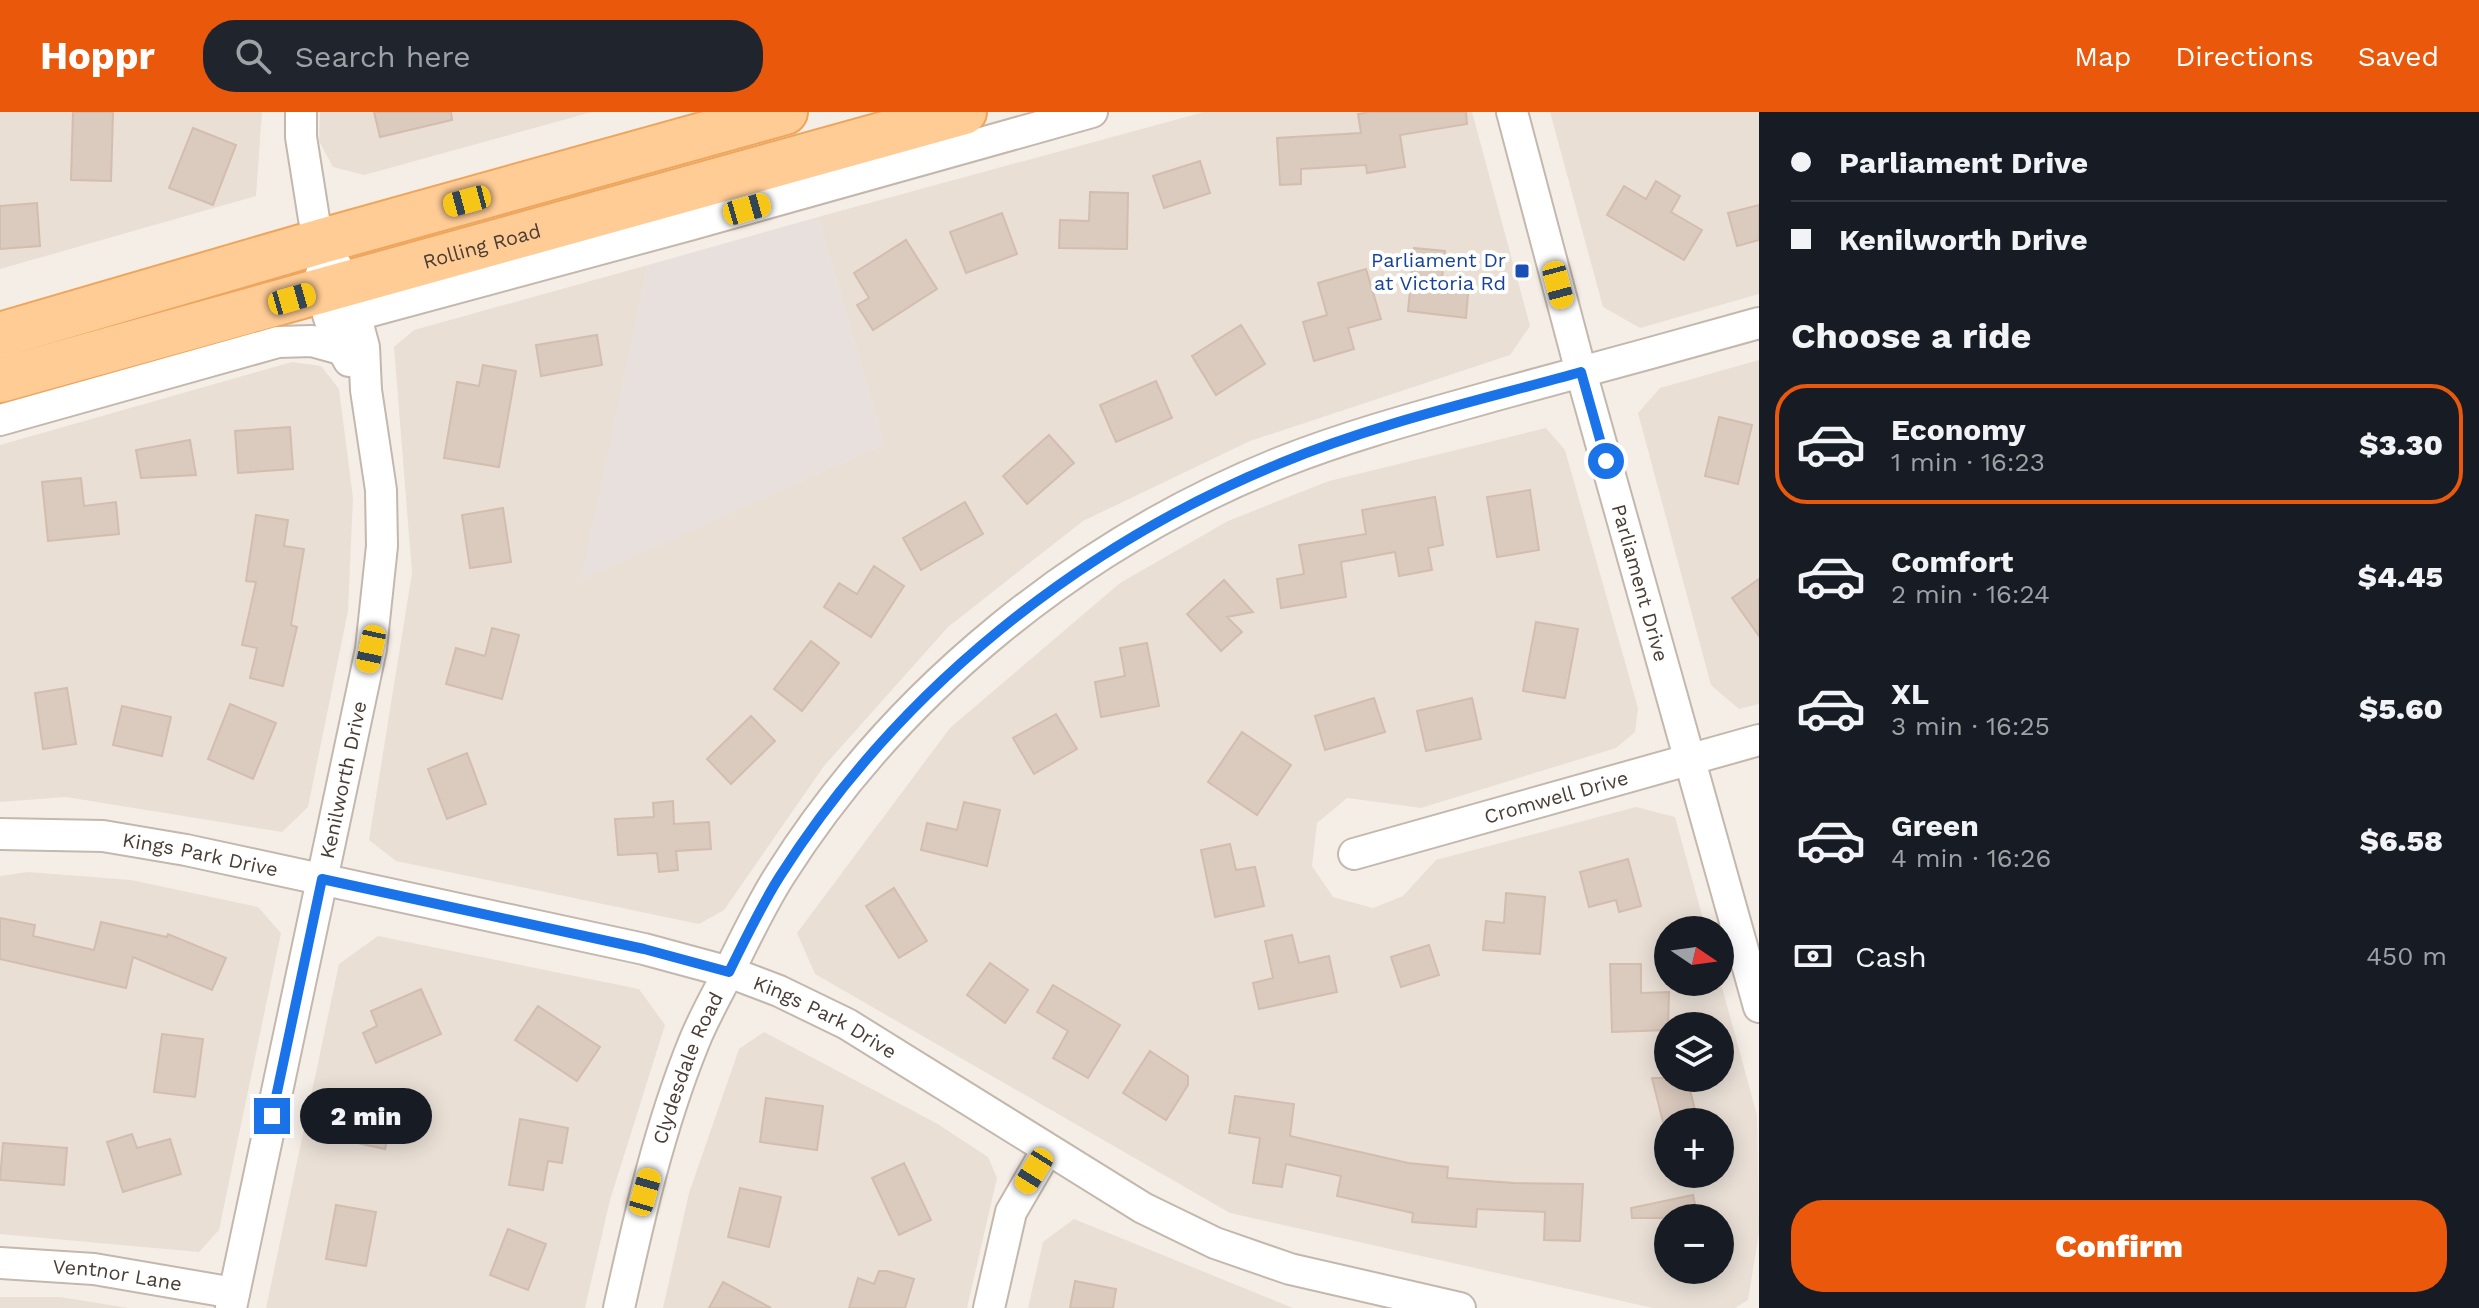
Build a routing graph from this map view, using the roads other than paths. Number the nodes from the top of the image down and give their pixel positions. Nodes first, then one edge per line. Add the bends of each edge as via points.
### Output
1 (301, 112) edge
2 (785, 112) edge
3 (964, 112) edge
4 (1092, 112) edge
5 (1512, 112) edge
6 (322, 241) junction
7 (341, 297) junction
8 (1759, 323) edge
9 (0, 335) edge
10 (341, 349) junction
11 (1581, 372) junction
12 (0, 380) edge
13 (366, 390) junction
14 (0, 420) edge
15 (1759, 740) edge
16 (1690, 759) junction
17 (0, 834) edge
18 (1354, 854) dead end
19 (322, 879) junction
20 (729, 972) junction
21 (1759, 1007) edge
22 (1047, 1150) junction
23 (0, 1263) edge
24 (1383, 1299) edge
25 (233, 1301) edge
26 (619, 1308) edge
27 (989, 1308) edge
28 (1460, 1308) edge

1 - 6 street, Kenilworth Drive via 308,188
2 - 6 main road
3 - 7 main road, Rolling Road
4 - 7 street, Rolling Road via 674,230
5 - 11 street, Parliament Drive
6 - 7 street, Kenilworth Drive
6 - 9 main road
7 - 10 street, Kenilworth Drive
7 - 12 main road, Rolling Road
7 - 13 street, Kenilworth Drive via 364,347
8 - 11 street, Clydesdale Road
10 - 13 street, Kenilworth Drive
10 - 14 street via 312,341 278,342
11 - 16 street, Parliament Drive
11 - 20 street, Clydesdale Road via 1383,427 1284,461 1172,513 1065,579 954,669 859,768 779,877
13 - 19 street, Kenilworth Drive via 381,490 379,593
15 - 16 street, Cromwell Drive
16 - 18 street, Cromwell Drive
16 - 21 street, Parliament Drive
17 - 19 street, Kings Park Drive via 103,836
19 - 20 street, Kings Park Drive
19 - 25 street, Kenilworth Drive
20 - 22 street, Kings Park Drive via 847,1024
20 - 26 street, Clydesdale Road via 698,1033 665,1123
22 - 24 street, Kings Park Drive via 1143,1208 1215,1243
22 - 27 street via 1011,1212
23 - 25 street, Ventnor Lane via 94,1269
24 - 28 street, Kings Park Drive

